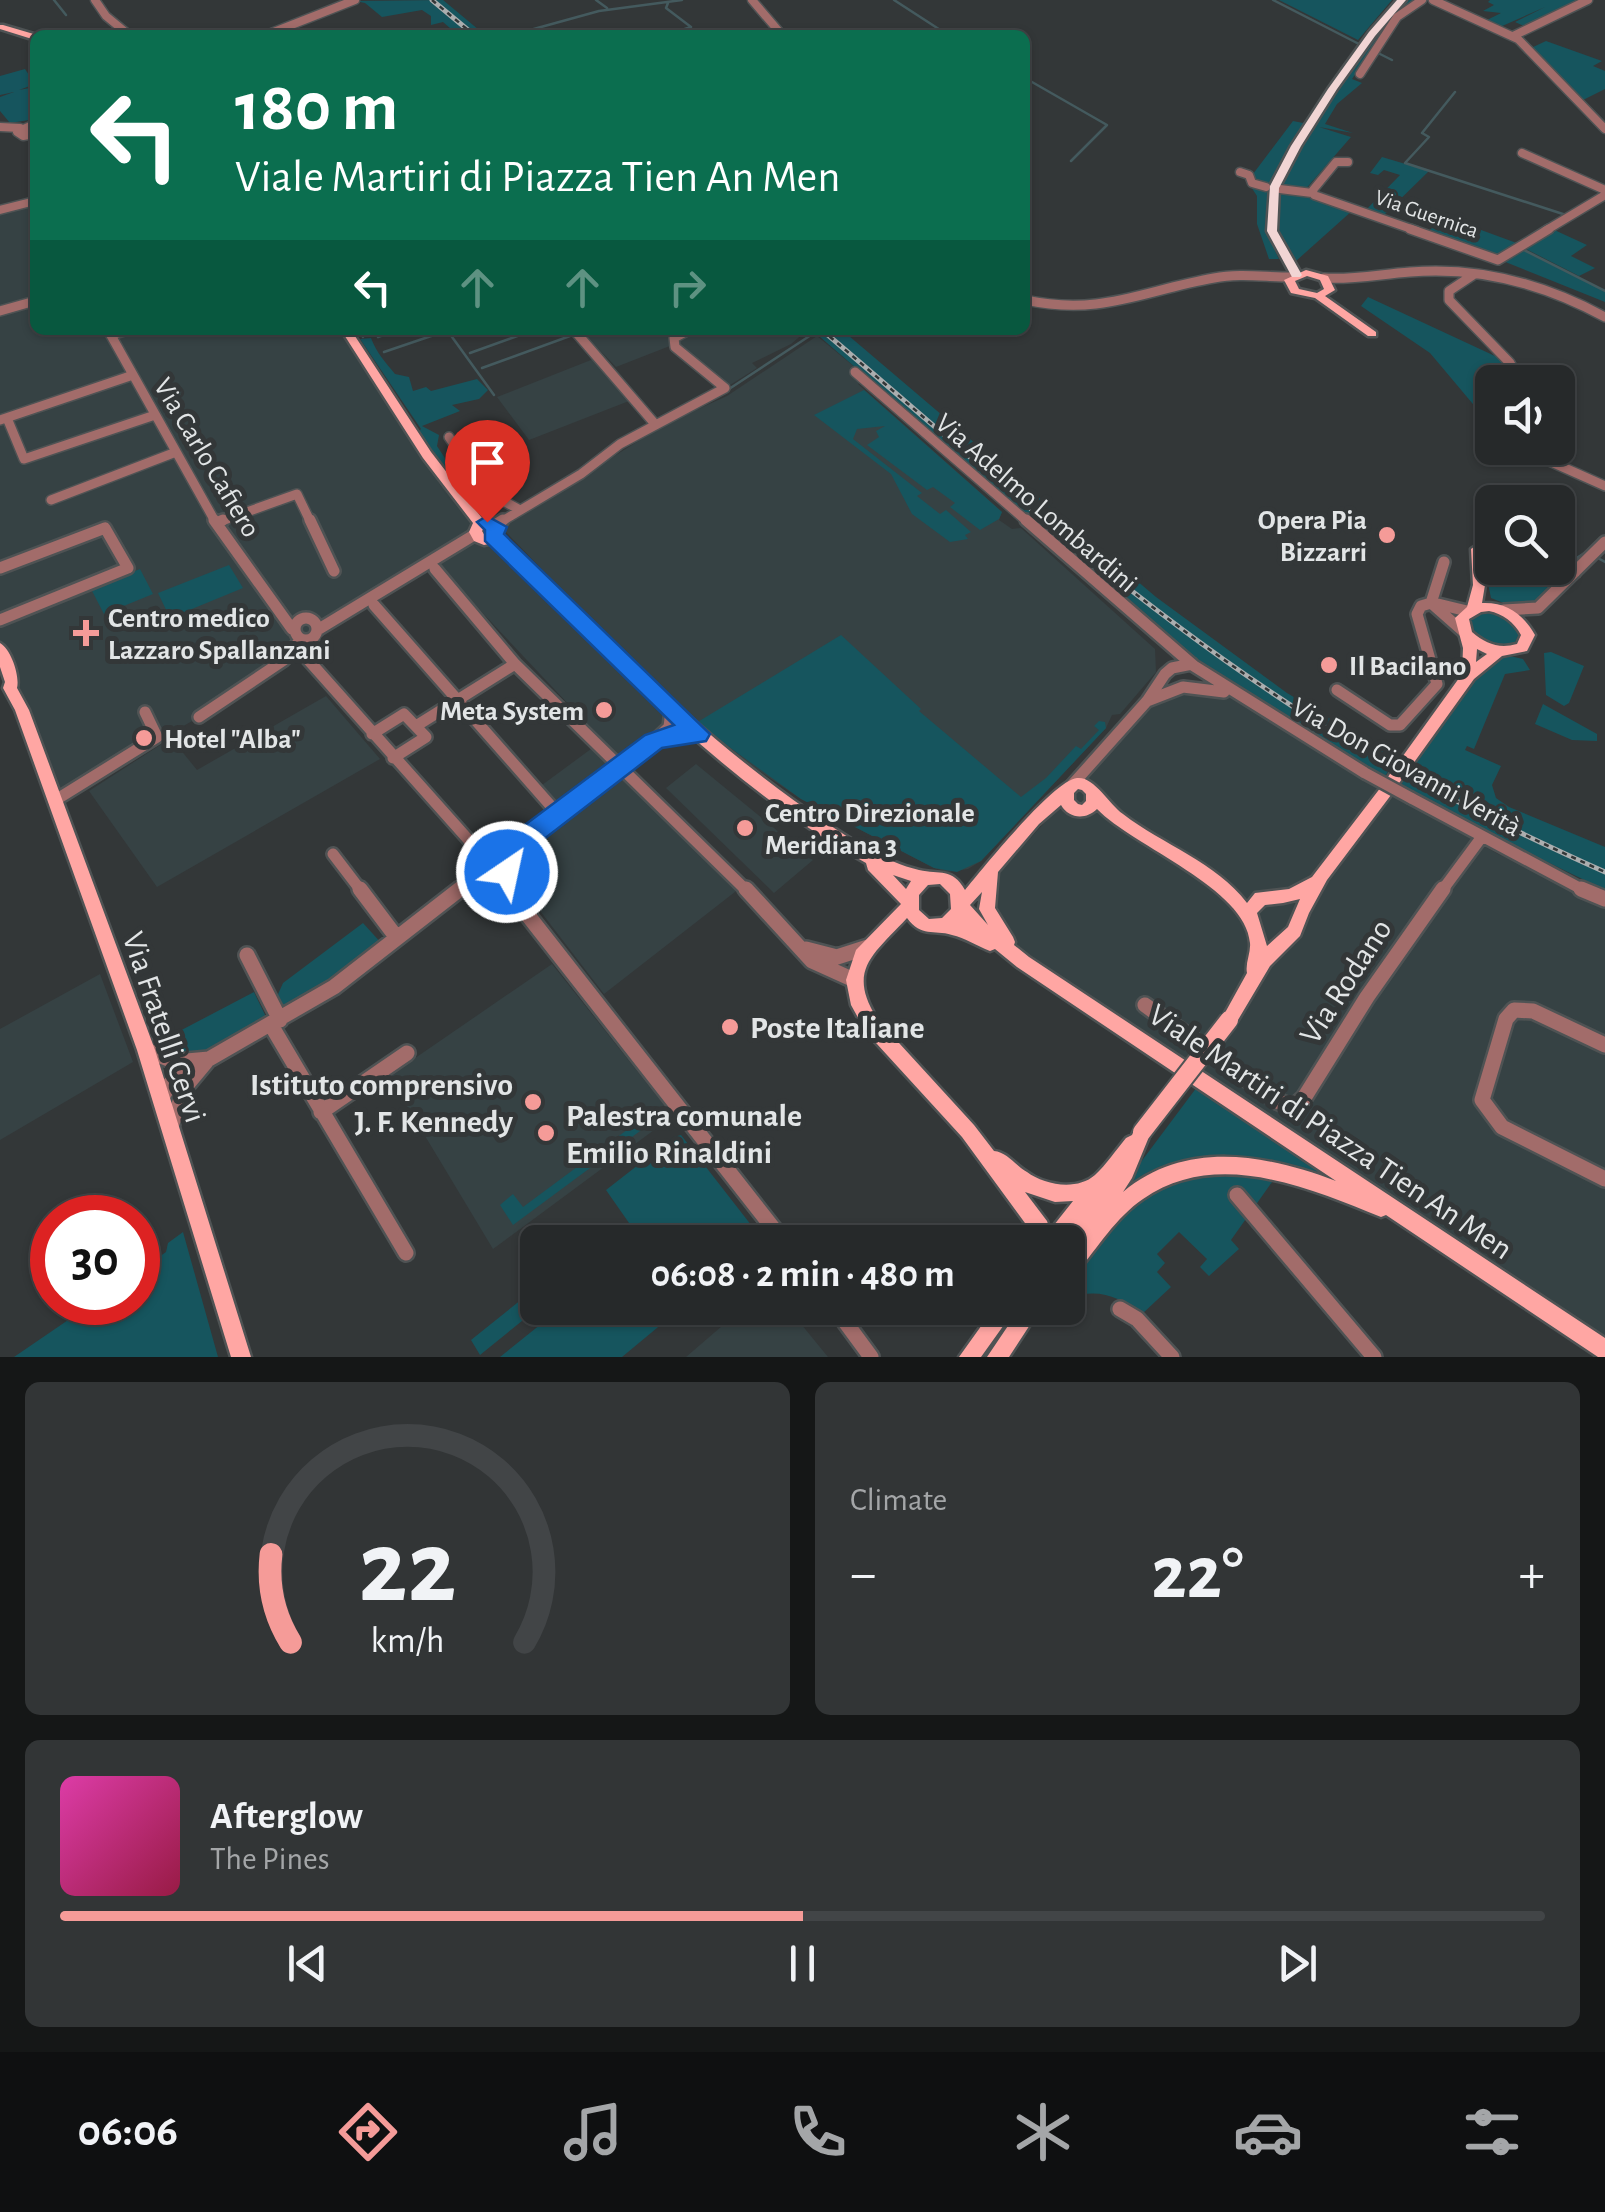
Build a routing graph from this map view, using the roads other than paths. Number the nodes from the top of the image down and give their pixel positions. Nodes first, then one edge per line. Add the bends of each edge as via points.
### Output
1 (94, 0) edge
2 (355, 0) edge
3 (752, 0) edge
4 (1402, 0) edge
5 (1422, 0) edge
6 (1433, 0) edge
7 (1588, 0) edge
8 (288, 25) junction
9 (0, 27) edge
10 (123, 30) edge
11 (277, 30) edge
12 (294, 30) edge
13 (778, 30) edge
14 (30, 36) edge
15 (1513, 36) junction
16 (1360, 74) dead end
17 (0, 126) edge
18 (1605, 128) edge
19 (30, 131) edge
20 (1522, 154) dead end
21 (1348, 162) dead end
22 (1331, 168) junction
23 (1240, 172) dead end
24 (1344, 172) dead end
25 (1274, 188) junction
26 (1312, 193) junction
27 (1605, 194) edge
28 (30, 202) edge
29 (0, 210) edge
30 (1473, 274) dead end
31 (1296, 278) junction
32 (1324, 278) junction
33 (1356, 280) junction
34 (1330, 290) junction
35 (1318, 296) junction
36 (1030, 301) edge
37 (30, 302) edge
38 (0, 311) edge
39 (1605, 317) edge
40 (1372, 334) dead end
41 (111, 335) edge
42 (349, 335) edge
43 (578, 335) edge
44 (679, 335) edge
45 (1511, 365) edge
46 (854, 372) dead end
47 (133, 375) junction
48 (155, 414) junction
49 (3, 419) edge
50 (655, 424) junction
51 (448, 438) dead end
52 (176, 452) junction
53 (1558, 465) edge
54 (1605, 486) edge
55 (51, 500) dead end
56 (520, 510) junction
57 (216, 522) junction
58 (477, 529) junction
59 (494, 531) junction
60 (1605, 542) edge
61 (1444, 562) dead end
62 (0, 568) edge
63 (435, 569) dead end
64 (334, 571) dead end
65 (1575, 572) edge
66 (1479, 585) edge
67 (1562, 585) edge
68 (1431, 602) junction
69 (275, 604) junction
70 (374, 606) dead end
71 (1538, 608) junction
72 (1471, 609) junction
73 (1504, 610) junction
74 (0, 620) edge
75 (313, 623) junction
76 (1466, 633) junction
77 (1528, 635) junction
78 (1161, 639) junction
79 (298, 643) junction
80 (0, 648) edge
81 (1498, 652) junction
82 (515, 664) junction
83 (1193, 665) junction
84 (1165, 674) junction
85 (1469, 674) junction
86 (1183, 687) junction
87 (4, 688) edge
88 (1337, 690) dead end
89 (1238, 696) junction
90 (458, 700) junction
91 (1147, 702) junction
92 (671, 710) junction
93 (146, 712) dead end
94 (199, 717) dead end
95 (416, 726) junction
96 (372, 734) junction
97 (698, 734) junction
98 (653, 742) junction
99 (393, 758) junction
100 (620, 767) junction
101 (1091, 768) junction
102 (1068, 788) junction
103 (54, 801) junction
104 (1087, 801) junction
105 (558, 814) junction
106 (1028, 831) junction
107 (1481, 838) junction
108 (515, 846) junction
109 (858, 851) junction
110 (332, 854) dead end
111 (994, 866) junction
112 (486, 874) junction
113 (506, 875) junction
114 (931, 879) junction
115 (1320, 879) junction
116 (948, 883) junction
117 (1220, 885) junction
118 (1270, 899) junction
119 (1605, 899) edge
120 (908, 904) junction
121 (962, 905) junction
122 (522, 908) junction
123 (1296, 920) junction
124 (931, 924) junction
125 (1254, 924) junction
126 (889, 930) junction
127 (1284, 937) junction
128 (397, 938) junction
129 (800, 946) junction
130 (868, 947) junction
131 (247, 955) dead end
132 (1023, 962) junction
133 (1252, 975) junction
134 (854, 980) junction
135 (1145, 1005) dead end
136 (275, 1023) junction
137 (1605, 1045) edge
138 (146, 1050) junction
139 (407, 1053) dead end
140 (209, 1059) junction
141 (192, 1064) junction
142 (162, 1100) junction
143 (321, 1112) junction
144 (170, 1129) junction
145 (968, 1131) junction
146 (1142, 1132) junction
147 (1605, 1179) edge
148 (1098, 1185) junction
149 (1237, 1195) dead end
150 (1408, 1219) junction
151 (771, 1225) edge
152 (1038, 1225) edge
153 (1066, 1225) edge
154 (1085, 1230) edge
155 (1085, 1249) edge
156 (406, 1254) dead end
157 (1120, 1309) dead end
158 (848, 1325) edge
159 (993, 1325) edge
160 (1019, 1325) edge
161 (1605, 1350) edge
162 (872, 1355) edge
163 (241, 1357) edge
164 (969, 1357) edge
165 (997, 1357) edge
166 (1172, 1357) edge
167 (1374, 1357) edge

1 - 10 street
2 - 8 street
3 - 13 street
4 - 25 highway via 1384,16
5 - 16 street via 1396,17
6 - 15 street
7 - 15 street
8 - 11 street
8 - 12 street
9 - 14 main road
15 - 18 street
17 - 19 street via 16,127 20,136
20 - 27 street
21 - 22 street, Via Guernica
22 - 24 street, Via Guernica
22 - 26 street
23 - 25 street
25 - 26 street
25 - 31 highway via 1271,224
26 - 27 street, Via Guernica via 1498,260
28 - 29 street
30 - 45 street, Via Guernica via 1449,291 1448,300
31 - 32 main road
31 - 35 main road
31 - 36 street via 1213,278 1101,308
32 - 33 street
32 - 34 main road
33 - 34 street
33 - 39 street via 1476,271 1539,286
34 - 35 main road
35 - 40 main road
37 - 38 street
41 - 47 street, Via Carlo Cafiero
42 - 58 main road
43 - 50 street
44 - 50 street via 674,347 725,388
46 - 78 street, Via Adelmo Lombardini
47 - 48 street, Via Carlo Cafiero
47 - 49 street
48 - 49 street via 24,459
48 - 52 street, Via Carlo Cafiero
50 - 56 street
51 - 56 street via 485,491
52 - 55 street
52 - 57 street, Via Carlo Cafiero
53 - 54 street
56 - 59 street
57 - 64 street via 298,494
57 - 69 street, Via Carlo Cafiero
58 - 59 main road
58 - 75 street via 356,606
59 - 92 main road, Viale Martiri di Piazza Tien An Men
60 - 65 street
61 - 68 street
62 - 74 street via 106,528 128,568
63 - 82 street
66 - 72 main road
67 - 71 street
68 - 72 street
68 - 76 street
68 - 88 street via 1417,614 1437,684 1400,725
69 - 75 street, Via Carlo Cafiero
69 - 79 street, Via Carlo Cafiero
70 - 90 street
71 - 73 street
71 - 77 street
72 - 73 main road
72 - 76 main road via 1462,618
73 - 77 main road
75 - 79 street
75 - 79 street via 313,636
76 - 81 main road
76 - 85 main road
77 - 81 main road via 1516,650
78 - 83 street, Via Adelmo Lombardini
78 - 84 street
79 - 94 street
79 - 96 street, Via Carlo Cafiero
80 - 87 main road, Via Fratelli Cervi
81 - 85 main road
82 - 90 street
82 - 100 street
83 - 84 street
83 - 86 street
83 - 89 street, Via Don Giovanni Verità
84 - 91 street
85 - 115 main road
86 - 89 street
86 - 91 street
87 - 103 main road, Via Fratelli Cervi
89 - 107 street, Via Don Giovanni Verità, bridge
90 - 95 street
90 - 105 street
91 - 101 street
92 - 97 main road, Viale Martiri di Piazza Tien An Men
92 - 98 street via 668,727
93 - 103 street via 157,737
95 - 96 street via 404,714
95 - 99 street via 426,737
96 - 99 street, Via Carlo Cafiero
97 - 98 street
97 - 109 main road, Viale Martiri di Piazza Tien An Men via 756,785
98 - 100 street
99 - 112 street, Via Carlo Cafiero via 475,851
100 - 105 street
100 - 129 street
101 - 102 street
101 - 104 street
102 - 104 main road
102 - 104 main road via 1065,800
102 - 106 main road
103 - 138 main road, Via Fratelli Cervi
104 - 106 main road
104 - 117 main road
105 - 108 street
106 - 111 main road
107 - 119 street, Via Don Giovanni Verità
107 - 135 street, Via Rodano via 1360,1001 1293,1108
108 - 112 street
108 - 113 street
109 - 114 main road, Viale Martiri di Piazza Tien An Men
109 - 120 main road, Viale Martiri di Piazza Tien An Men
110 - 128 street
111 - 116 main road via 970,882
111 - 121 main road
111 - 132 main road via 988,909
112 - 113 street
112 - 113 street
112 - 122 street
112 - 128 street
113 - 122 street
114 - 116 main road, Viale Martiri di Piazza Tien An Men
114 - 120 main road via 917,884
115 - 118 main road via 1297,895
115 - 123 main road
116 - 121 main road, Viale Martiri di Piazza Tien An Men
117 - 118 main road
117 - 125 main road
118 - 123 main road via 1290,908
118 - 125 main road via 1251,906
120 - 124 main road, Viale Martiri di Piazza Tien An Men
120 - 126 main road
121 - 124 main road via 956,918
121 - 132 main road, Viale Martiri di Piazza Tien An Men via 979,928
122 - 151 street
123 - 127 main road
124 - 126 main road
124 - 132 main road, Viale Martiri di Piazza Tien An Men via 970,934
125 - 127 main road via 1270,937
125 - 133 main road
126 - 130 main road
127 - 133 main road
128 - 136 street
129 - 130 street via 827,958
129 - 134 street via 815,963
130 - 134 main road
131 - 136 street
132 - 150 main road, Viale Martiri di Piazza Tien An Men
133 - 146 main road, bridge via 1229,1020
134 - 145 main road via 872,1026
136 - 140 street
136 - 143 street
137 - 147 street via 1533,1010 1514,1010 1482,1100 1499,1125
138 - 141 street via 164,1061
138 - 142 main road, Via Fratelli Cervi
139 - 143 street
140 - 141 street
140 - 144 street via 186,1086
141 - 142 street
142 - 144 main road, Via Fratelli Cervi
143 - 156 street
144 - 163 main road, Via Fratelli Cervi
145 - 148 main road via 1037,1191 1065,1195
145 - 152 main road
146 - 148 main road
146 - 154 main road via 1126,1172
148 - 153 main road
149 - 167 street
150 - 155 main road via 1280,1170 1235,1164 1186,1170 1137,1192
150 - 161 main road, Viale Martiri di Piazza Tien An Men
157 - 166 street
158 - 162 street
159 - 164 main road
160 - 165 main road

